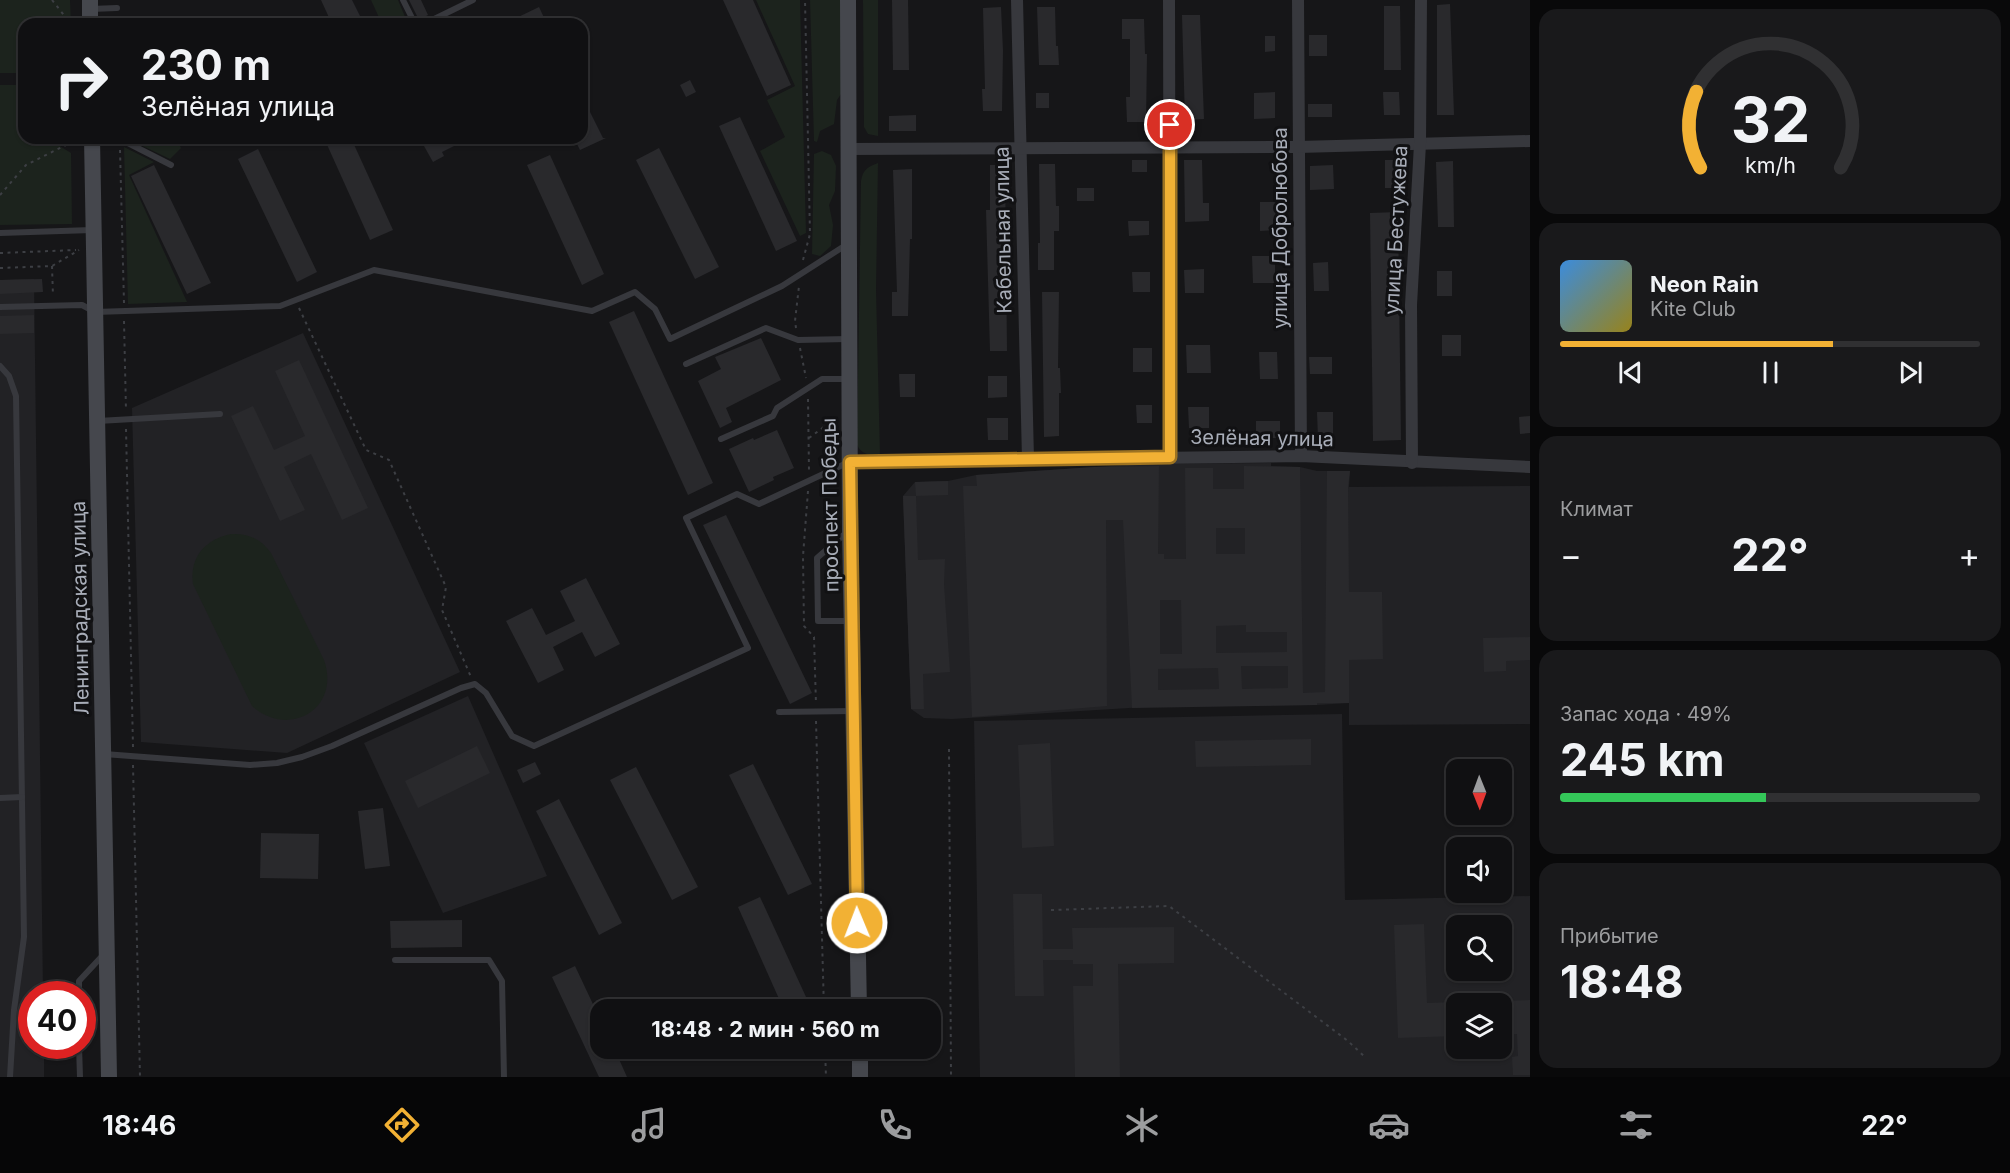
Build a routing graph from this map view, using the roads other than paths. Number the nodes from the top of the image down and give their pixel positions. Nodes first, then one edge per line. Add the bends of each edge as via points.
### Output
1 (403, 0) edge
2 (473, 0) edge
3 (848, 0) edge
4 (1017, 0) edge
5 (1169, 0) edge
6 (1298, 0) edge
7 (1421, 0) edge
8 (117, 8) dead end
9 (90, 11) edge
10 (412, 18) edge
11 (436, 18) edge
12 (1530, 141) edge
13 (88, 144) edge
14 (130, 144) edge
15 (1420, 144) junction
16 (1170, 146) junction
17 (1021, 147) junction
18 (1298, 147) junction
19 (848, 149) junction
20 (171, 165) dead end
21 (94, 230) junction
22 (0, 232) edge
23 (849, 243) junction
24 (0, 306) edge
25 (95, 312) junction
26 (849, 339) junction
27 (686, 364) dead end
28 (0, 366) edge
29 (850, 379) junction
30 (220, 414) dead end
31 (97, 422) junction
32 (721, 439) dead end
33 (1301, 456) junction
34 (1170, 457) junction
35 (1028, 459) junction
36 (850, 462) junction
37 (1412, 463) junction
38 (1530, 467) edge
39 (850, 530) junction
40 (852, 621) junction
41 (854, 711) junction
42 (779, 712) dead end
43 (103, 754) junction
44 (22, 797) junction
45 (0, 798) edge
46 (107, 951) junction
47 (395, 960) dead end
48 (79, 981) edge
49 (859, 999) edge
50 (79, 1059) edge
51 (860, 1059) edge
52 (10, 1077) edge
53 (80, 1077) edge
54 (109, 1077) edge
55 (504, 1077) edge
56 (860, 1077) edge

1 - 10 lane
2 - 11 lane
3 - 19 street, проспект Победы
4 - 17 street, Кабельная улица
5 - 16 street
6 - 18 street, улица Добролюбова
7 - 15 street, улица Бестужева
8 - 9 lane
12 - 15 street
13 - 21 street, Ленинградская улица
14 - 20 lane
15 - 18 street
15 - 37 street, улица Бестужева via 1411,305
16 - 17 street
16 - 18 street
16 - 34 street
17 - 19 street
17 - 35 street, Кабельная улица
18 - 33 street, улица Добролюбова
19 - 23 street, проспект Победы
21 - 22 lane
21 - 25 street, Ленинградская улица
23 - 25 lane via 783,286 670,339 655,309 635,292 592,311 374,270 280,306
23 - 26 street, проспект Победы
24 - 25 lane via 82,305
25 - 31 street, Ленинградская улица
26 - 27 lane via 798,340 765,328
26 - 29 street, проспект Победы
28 - 44 lane via 9,376 16,396
29 - 32 lane via 822,379 777,408 773,416
29 - 36 street, проспект Победы
30 - 31 lane
31 - 43 street, Ленинградская улица
33 - 34 street, Зелёная улица
33 - 37 street, Зелёная улица
34 - 35 street, Зелёная улица
35 - 36 street, Зелёная улица
36 - 39 street, проспект Победы
36 - 43 lane via 759,504 737,494 686,518 748,648 534,746 512,736 486,693 475,684 332,746 277,763 250,765
37 - 38 street, Зелёная улица
39 - 40 street, проспект Победы
39 - 40 lane via 817,558 818,621
40 - 41 street, проспект Победы
41 - 42 lane
41 - 49 street, проспект Победы
43 - 46 street, Ленинградская улица
44 - 45 lane
44 - 52 lane via 24,937
46 - 48 lane
46 - 54 street, Ленинградская улица
47 - 55 lane via 489,960 502,981
50 - 53 lane
51 - 56 street

